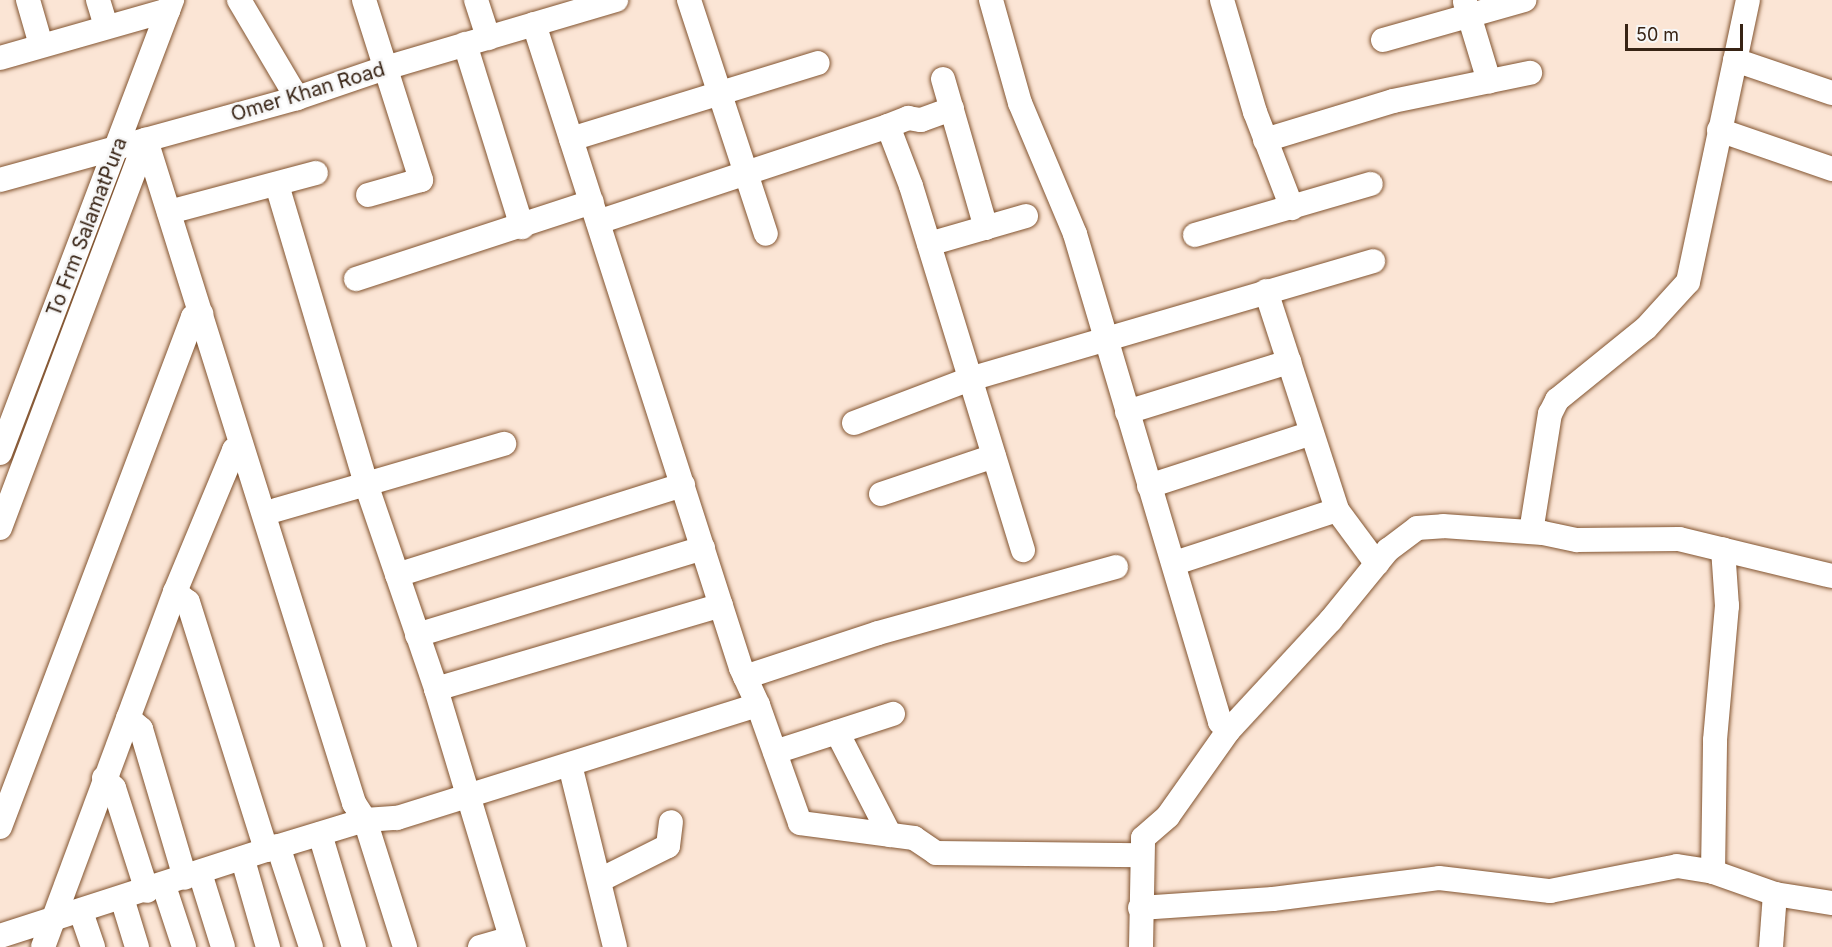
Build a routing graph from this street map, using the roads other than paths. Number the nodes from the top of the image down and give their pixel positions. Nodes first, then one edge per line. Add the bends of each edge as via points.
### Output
1 (28, 0) edge
2 (98, 0) edge
3 (239, 0) edge
4 (364, 0) edge
5 (476, 0) edge
6 (615, 0) edge
7 (689, 0) edge
8 (991, 0) edge
9 (1222, 0) edge
10 (1524, 0) edge
11 (1748, 0) edge
12 (170, 5) edge
13 (1467, 8) edge
14 (534, 24) junction
15 (106, 26) junction
16 (488, 38) junction
17 (1383, 40) dead end
18 (465, 44) junction
19 (40, 45) junction
20 (0, 58) edge
21 (1735, 60) junction
22 (819, 63) dead end
23 (385, 68) junction
24 (1530, 73) dead end
25 (943, 79) dead end
26 (1489, 81) junction
27 (720, 93) junction
28 (1832, 93) edge
29 (297, 98) junction
30 (952, 109) junction
31 (888, 126) junction
32 (1719, 130) junction
33 (153, 138) junction
34 (571, 139) junction
35 (1264, 140) junction
36 (119, 146) junction
37 (1832, 169) edge
38 (316, 173) dead end
39 (746, 173) junction
40 (0, 180) edge
41 (277, 184) junction
42 (1371, 184) dead end
43 (369, 195) dead end
44 (1292, 208) junction
45 (176, 210) junction
46 (595, 212) junction
47 (1026, 216) dead end
48 (522, 226) junction
49 (986, 228) junction
50 (766, 234) dead end
51 (1195, 235) dead end
52 (929, 244) junction
53 (1373, 261) dead end
54 (356, 279) dead end
55 (1266, 291) junction
56 (201, 314) junction
57 (1106, 340) junction
58 (1289, 362) junction
59 (970, 379) junction
60 (1127, 412) junction
61 (854, 423) dead end
62 (1312, 433) junction
63 (504, 444) dead end
64 (242, 448) junction
65 (0, 453) edge
66 (994, 456) junction
67 (366, 484) junction
68 (683, 485) junction
69 (1149, 486) junction
70 (881, 494) dead end
71 (276, 510) junction
72 (1337, 510) junction
73 (0, 528) edge
74 (1531, 532) junction
75 (703, 548) junction
76 (1723, 549) junction
77 (1023, 550) dead end
78 (1175, 563) junction
79 (1377, 564) junction
80 (1116, 567) dead end
81 (397, 575) junction
82 (1832, 576) edge
83 (175, 592) junction
84 (721, 605) junction
85 (417, 635) junction
86 (745, 677) junction
87 (436, 689) junction
88 (758, 705) junction
89 (893, 714) dead end
90 (128, 718) junction
91 (1228, 730) junction
92 (837, 732) junction
93 (775, 752) junction
94 (570, 765) junction
95 (104, 778) junction
96 (467, 795) junction
97 (365, 820) junction
98 (671, 822) dead end
99 (0, 827) edge
100 (320, 834) junction
101 (890, 835) junction
102 (272, 848) junction
103 (1140, 855) junction
104 (243, 860) junction
105 (1713, 872) junction
106 (600, 880) junction
107 (174, 882) junction
108 (1775, 894) junction
109 (122, 898) junction
110 (1832, 903) edge
111 (1140, 909) junction
112 (81, 912) junction
113 (52, 922) junction
114 (0, 936) edge
115 (513, 942) edge
116 (42, 947) edge
117 (93, 947) edge
118 (137, 947) edge
119 (184, 947) edge
120 (223, 947) edge
121 (268, 947) edge
122 (311, 947) edge
123 (354, 947) edge
124 (405, 947) edge
125 (480, 947) edge
126 (615, 947) edge
127 (1141, 947) edge
128 (1771, 947) edge

1 - 19 street
2 - 15 street
3 - 29 street
4 - 23 street
5 - 16 street
6 - 14 street, Omer Khan Road
7 - 27 street
8 - 57 street via 1020,103 1075,234
9 - 35 street
10 - 13 street
11 - 21 street
12 - 15 street
12 - 36 street, To Frm SalamatPura
13 - 17 street
13 - 26 street
14 - 16 street, Omer Khan Road
14 - 34 street
15 - 19 street
16 - 18 street, Omer Khan Road
18 - 23 street, Omer Khan Road
18 - 48 street
19 - 20 street
21 - 28 street
21 - 32 street
22 - 27 street
23 - 29 street, Omer Khan Road
23 - 43 street via 421,180
24 - 26 street
25 - 30 street
26 - 35 street via 1393,101
27 - 34 street
27 - 39 street
29 - 33 street, Omer Khan Road
30 - 31 street
30 - 49 street
31 - 39 street
31 - 52 street
32 - 37 street
32 - 74 street via 1688,282 1646,328 1566,388 1557,400 1550,414
33 - 36 street, Omer Khan Road
33 - 45 street
33 - 73 street
34 - 46 street
35 - 44 street
36 - 40 street, Omer Khan Road
36 - 65 street, To Frm SalamatPura
38 - 41 street
39 - 46 street
39 - 50 street
41 - 45 street
41 - 67 street
42 - 44 street
44 - 51 street
45 - 56 street
45 - 71 street
46 - 48 street
46 - 68 street
47 - 49 street
48 - 54 street
49 - 52 street
52 - 59 street
53 - 55 street
55 - 57 street
55 - 58 street
56 - 64 street
56 - 99 street via 193,317
57 - 59 street
57 - 60 street
58 - 60 street
58 - 62 street
59 - 61 street
59 - 66 street
60 - 69 street
62 - 69 street
62 - 72 street
63 - 67 street
64 - 83 street via 234,450
64 - 97 street via 354,803
66 - 70 street
66 - 77 street
67 - 71 street
67 - 81 street
68 - 75 street
68 - 81 street
69 - 78 street
71 - 97 street via 367,799
72 - 78 street
72 - 79 street
74 - 76 street via 1577,540 1679,539
74 - 79 street via 1443,525 1417,528 1401,537
75 - 84 street
75 - 85 street
76 - 82 street
76 - 105 street via 1727,606 1715,740
78 - 91 street via 1220,722
79 - 91 street
80 - 86 street via 878,633
81 - 85 street
83 - 90 street
83 - 102 street via 188,602
84 - 86 street
84 - 87 street
85 - 87 street
86 - 88 street
87 - 96 street
88 - 93 street
88 - 94 street
89 - 92 street
90 - 95 street
90 - 107 street via 141,729
91 - 103 street via 1168,816 1143,838
92 - 93 street
92 - 101 street
93 - 101 street via 800,823
94 - 96 street
94 - 106 street
95 - 107 street
95 - 113 street
96 - 97 street via 396,818
96 - 115 street
97 - 100 street
97 - 124 street
98 - 106 street via 668,846
100 - 102 street
100 - 123 street
101 - 103 street via 914,838 936,853
102 - 104 street
102 - 122 street
103 - 111 street
104 - 107 street
104 - 121 street
105 - 108 street
105 - 111 street via 1677,866 1550,891 1439,878 1273,899
106 - 126 street
107 - 109 street
107 - 119 street
107 - 120 street
108 - 110 street
108 - 128 street
109 - 112 street
109 - 118 street
111 - 127 street
112 - 113 street
112 - 117 street
113 - 114 street
113 - 116 street
115 - 125 street

